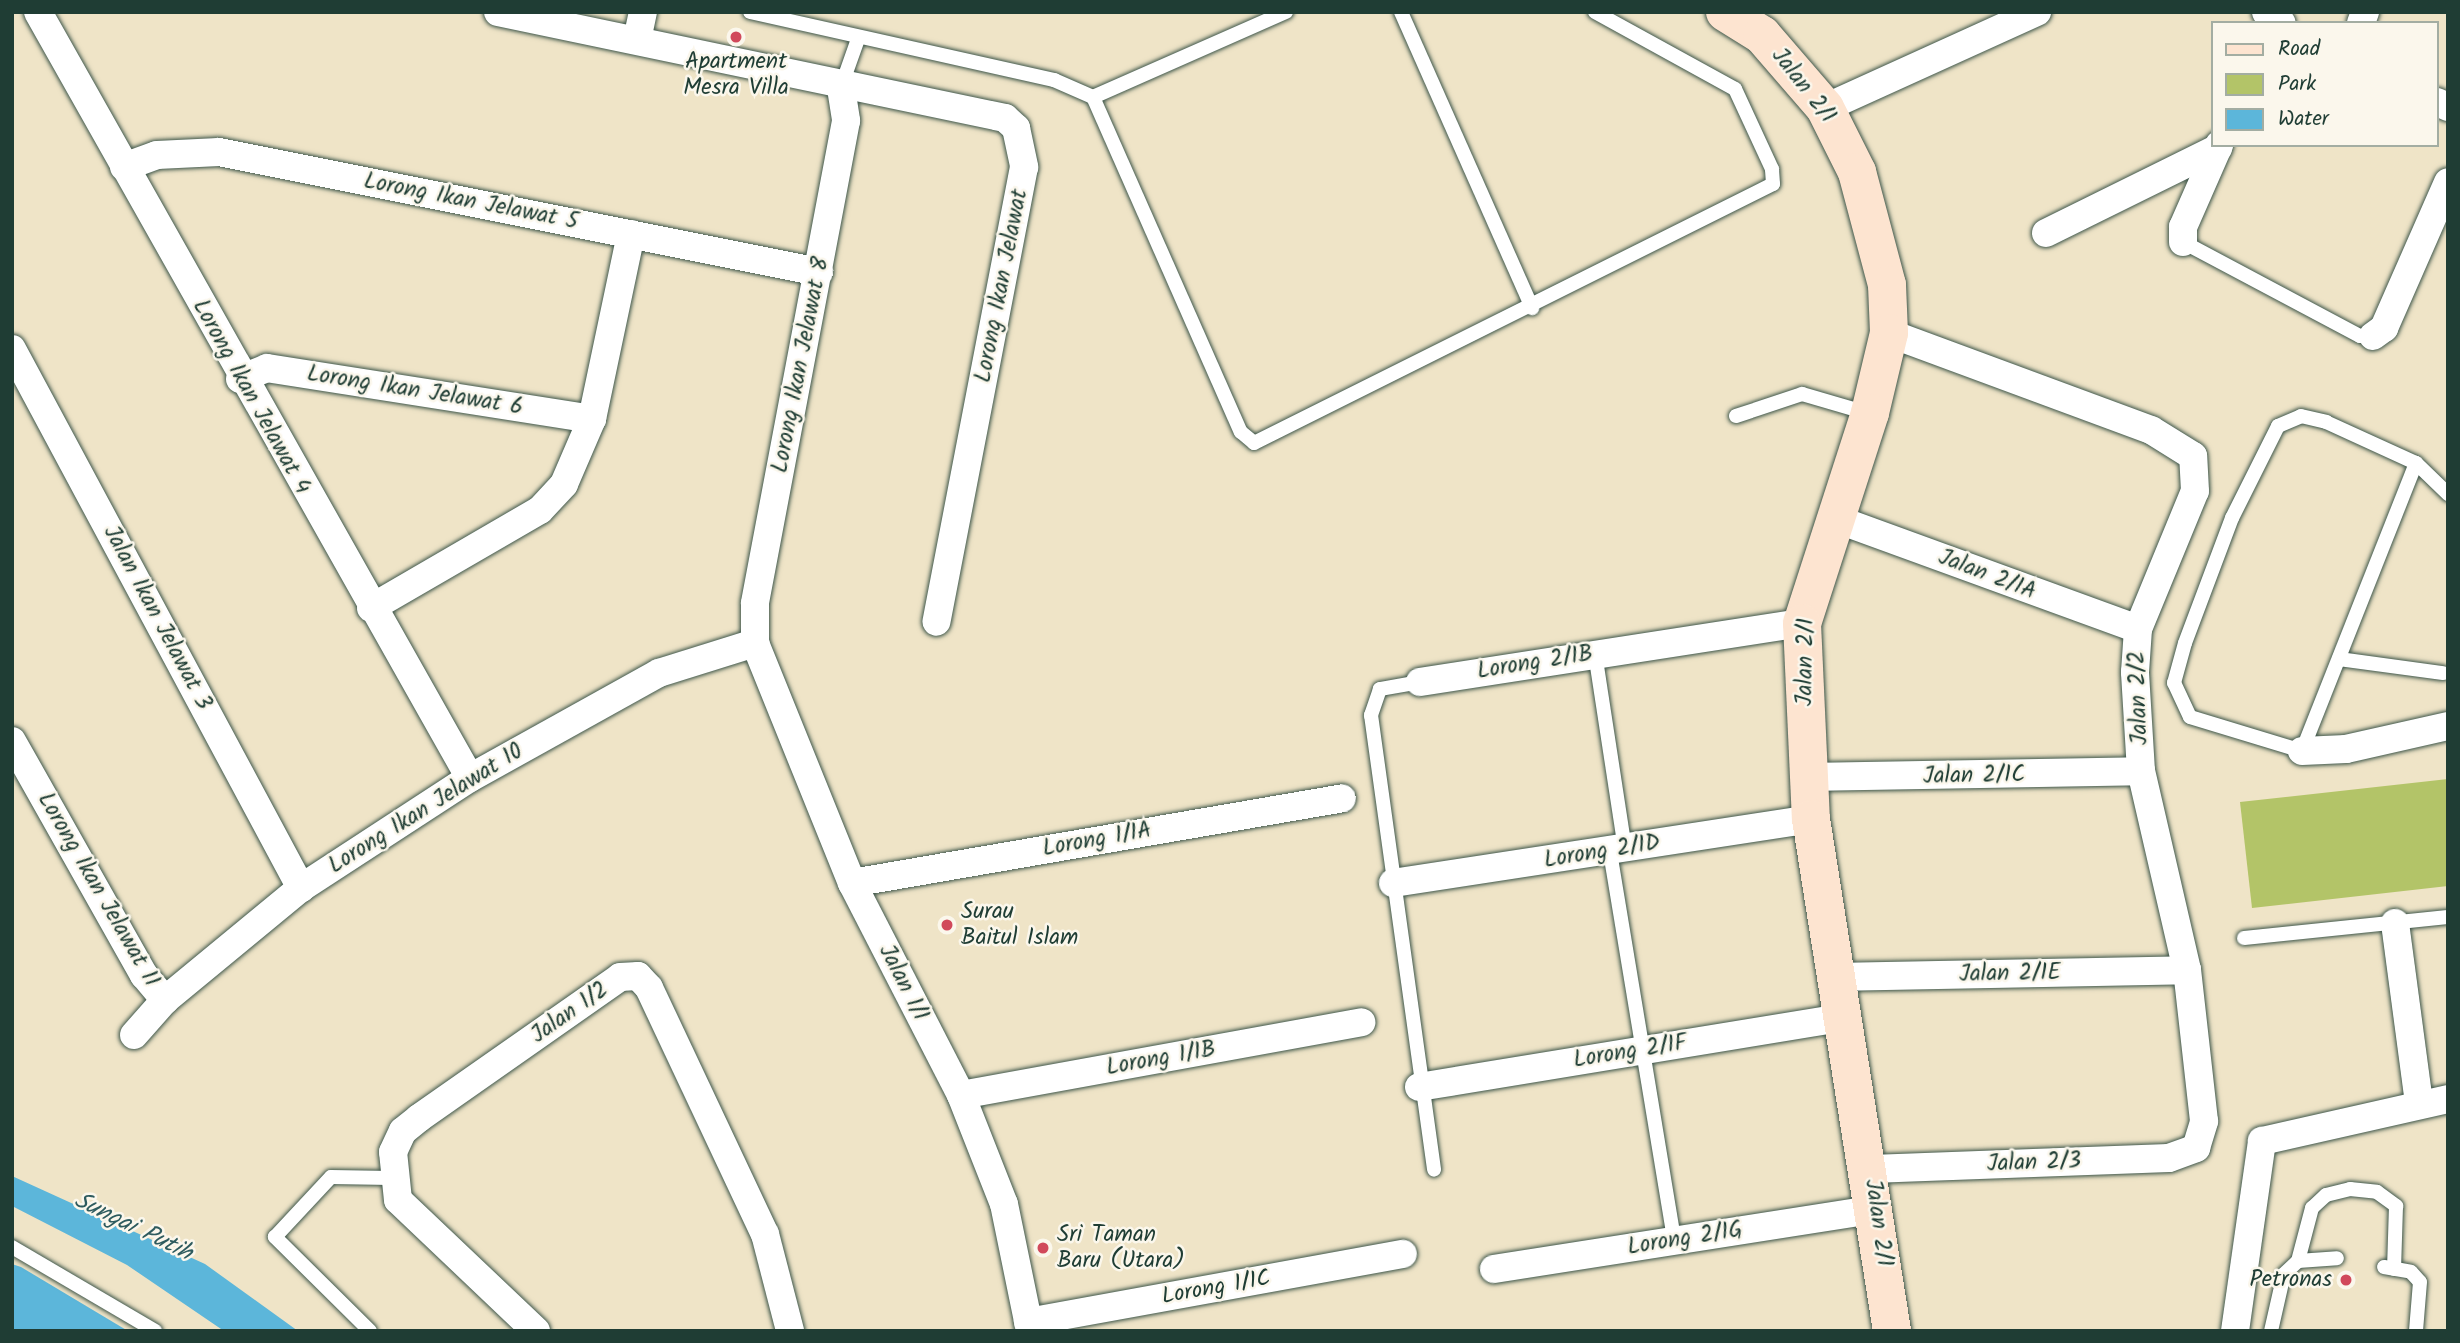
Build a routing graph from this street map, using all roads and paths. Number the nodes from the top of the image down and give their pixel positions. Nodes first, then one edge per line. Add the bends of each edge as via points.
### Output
1 (38, 12) edge
2 (498, 12) edge
3 (643, 12) edge
4 (750, 12) edge
5 (1286, 12) edge
6 (1401, 12) edge
7 (1595, 12) edge
8 (1725, 12) edge
9 (2037, 12) edge
10 (858, 39) junction
11 (637, 40) junction
12 (841, 88) junction
13 (1093, 97) junction
14 (1825, 108) junction
15 (2219, 147) edge
16 (124, 167) junction
17 (2448, 182) edge
18 (2046, 233) dead end
19 (631, 234) junction
20 (2183, 242) joint
21 (818, 272) junction
22 (1532, 308) junction
23 (1889, 333) junction
24 (2373, 336) joint
25 (12, 349) edge
26 (240, 379) junction
27 (1870, 414) junction
28 (1736, 416) dead end
29 (592, 419) junction
30 (2416, 463) junction
31 (2448, 494) edge
32 (1836, 519) junction
33 (371, 608) junction
34 (936, 622) dead end
35 (1802, 623) junction
36 (2138, 629) junction
37 (755, 643) junction
38 (1595, 653) junction
39 (2339, 659) junction
40 (2443, 673) dead end
41 (1420, 682) joint
42 (2448, 726) edge
43 (12, 741) edge
44 (2302, 751) junction
45 (2141, 771) junction
46 (1806, 777) junction
47 (470, 778) junction
48 (1342, 798) dead end
49 (1811, 819) junction
50 (1618, 851) junction
51 (852, 883) junction
52 (1393, 883) junction
53 (301, 888) junction
54 (2448, 917) edge
55 (2395, 923) junction
56 (2244, 938) dead end
57 (2187, 970) junction
58 (1834, 977) junction
59 (165, 1000) junction
60 (1840, 1018) junction
61 (1361, 1023) dead end
62 (134, 1035) dead end
63 (1642, 1050) junction
64 (1419, 1087) junction
65 (961, 1095) junction
66 (2448, 1099) edge
67 (2419, 1103) junction
68 (2196, 1148) joint
69 (1871, 1169) junction
70 (1434, 1170) dead end
71 (391, 1178) junction
72 (1877, 1209) junction
73 (1674, 1240) junction
74 (12, 1247) edge
75 (1403, 1254) dead end
76 (2337, 1258) dead end
77 (2298, 1261) junction
78 (1494, 1269) dead end
79 (1029, 1326) edge
80 (155, 1331) edge
81 (370, 1331) edge
82 (536, 1331) edge
83 (790, 1331) edge
84 (1892, 1331) edge
85 (2235, 1331) edge
86 (2271, 1331) edge
87 (2416, 1331) edge

1 - 16 street, Lorong Ikan Jelawat 4
2 - 11 street, Lorong Ikan Jelawat
3 - 11 street
4 - 10 lane
5 - 13 lane
6 - 22 lane
7 - 22 lane via 1735,89 1772,169 1773,184
8 - 14 street, Jalan 2/1 via 1762,35
9 - 14 street
10 - 12 lane
10 - 13 lane via 1054,80
11 - 12 street, Lorong Ikan Jelawat
12 - 21 street, Lorong Ikan Jelawat 8 via 846,121
12 - 34 street, Lorong Ikan Jelawat via 1005,118 1026,152
13 - 22 lane via 1241,432 1254,443
14 - 23 street, Jalan 2/1 via 1857,172 1878,241
15 - 18 street
15 - 20 street via 2183,227
16 - 19 street, Lorong Ikan Jelawat 5 via 157,155 219,152
16 - 26 street, Lorong Ikan Jelawat 4
17 - 24 street via 2384,328
19 - 21 street, Lorong Ikan Jelawat 5
19 - 29 street
20 - 24 lane via 2360,336
21 - 37 street, Lorong Ikan Jelawat 8 via 755,604
23 - 27 street, Jalan 2/1
23 - 36 street, Jalan 2/2 via 2151,430 2193,456 2195,491
25 - 53 street, Jalan Ikan Jelawat 3
26 - 29 street, Lorong Ikan Jelawat 6 via 267,368
26 - 33 street, Lorong Ikan Jelawat 4
27 - 28 lane via 1802,394
27 - 32 street, Jalan 2/1
29 - 33 street via 564,484 540,510
30 - 31 lane
30 - 39 lane
30 - 44 lane via 2301,416 2278,426 2232,518 2174,683 2190,717
32 - 35 street, Jalan 2/1
32 - 36 street, Jalan 2/1A
33 - 47 street, Lorong Ikan Jelawat 4
35 - 38 street, Lorong 2/1B
35 - 46 street, Jalan 2/1
36 - 45 street, Jalan 2/2
37 - 47 street, Lorong Ikan Jelawat 10 via 659,673
37 - 51 street, Jalan 1/1
38 - 41 street, Lorong 2/1B
38 - 50 lane
39 - 40 lane
39 - 44 lane
41 - 52 lane, Lorong 2/1B via 1390,685 1374,696 1372,746
42 - 44 street via 2346,749
43 - 59 street, Lorong Ikan Jelawat 11 via 144,975
45 - 46 street, Jalan 2/1C
45 - 57 street, Jalan 2/2
46 - 49 street, Jalan 2/1
47 - 53 street, Lorong Ikan Jelawat 10
48 - 51 street, Lorong 1/1A
49 - 50 street, Lorong 2/1D
49 - 58 street, Jalan 2/1
50 - 52 street, Lorong 2/1D
50 - 63 lane
51 - 65 street, Jalan 1/1
52 - 64 lane
53 - 59 street, Lorong Ikan Jelawat 10
54 - 55 lane
55 - 56 lane
55 - 67 street
57 - 58 street, Jalan 2/1E
57 - 68 street, Jalan 2/2 via 2204,1122
58 - 60 street, Jalan 2/1
59 - 62 street, Lorong Ikan Jelawat 10
60 - 63 street, Lorong 2/1F
60 - 69 street, Jalan 2/1
61 - 65 street, Lorong 1/1B
63 - 64 street, Lorong 2/1F
63 - 73 lane
64 - 70 lane
65 - 79 street, Jalan 1/1 via 1004,1204
66 - 67 street
67 - 85 street via 2262,1141
68 - 69 street, Jalan 2/3 via 2169,1158
69 - 72 street, Jalan 2/1
71 - 81 lane via 331,1177 275,1237
71 - 82 street via 398,1200
71 - 83 street, Jalan 1/2 via 402,1131 620,977 638,976 649,988 765,1234
72 - 73 street, Lorong 2/1G
72 - 84 street, Jalan 2/1
73 - 78 street, Lorong 2/1G
74 - 80 lane
75 - 79 street, Lorong 1/1C
76 - 77 lane
77 - 86 lane via 2284,1275
77 - 87 lane via 2312,1208 2326,1195 2350,1189 2377,1192 2396,1206 2389,1268 2420,1282

